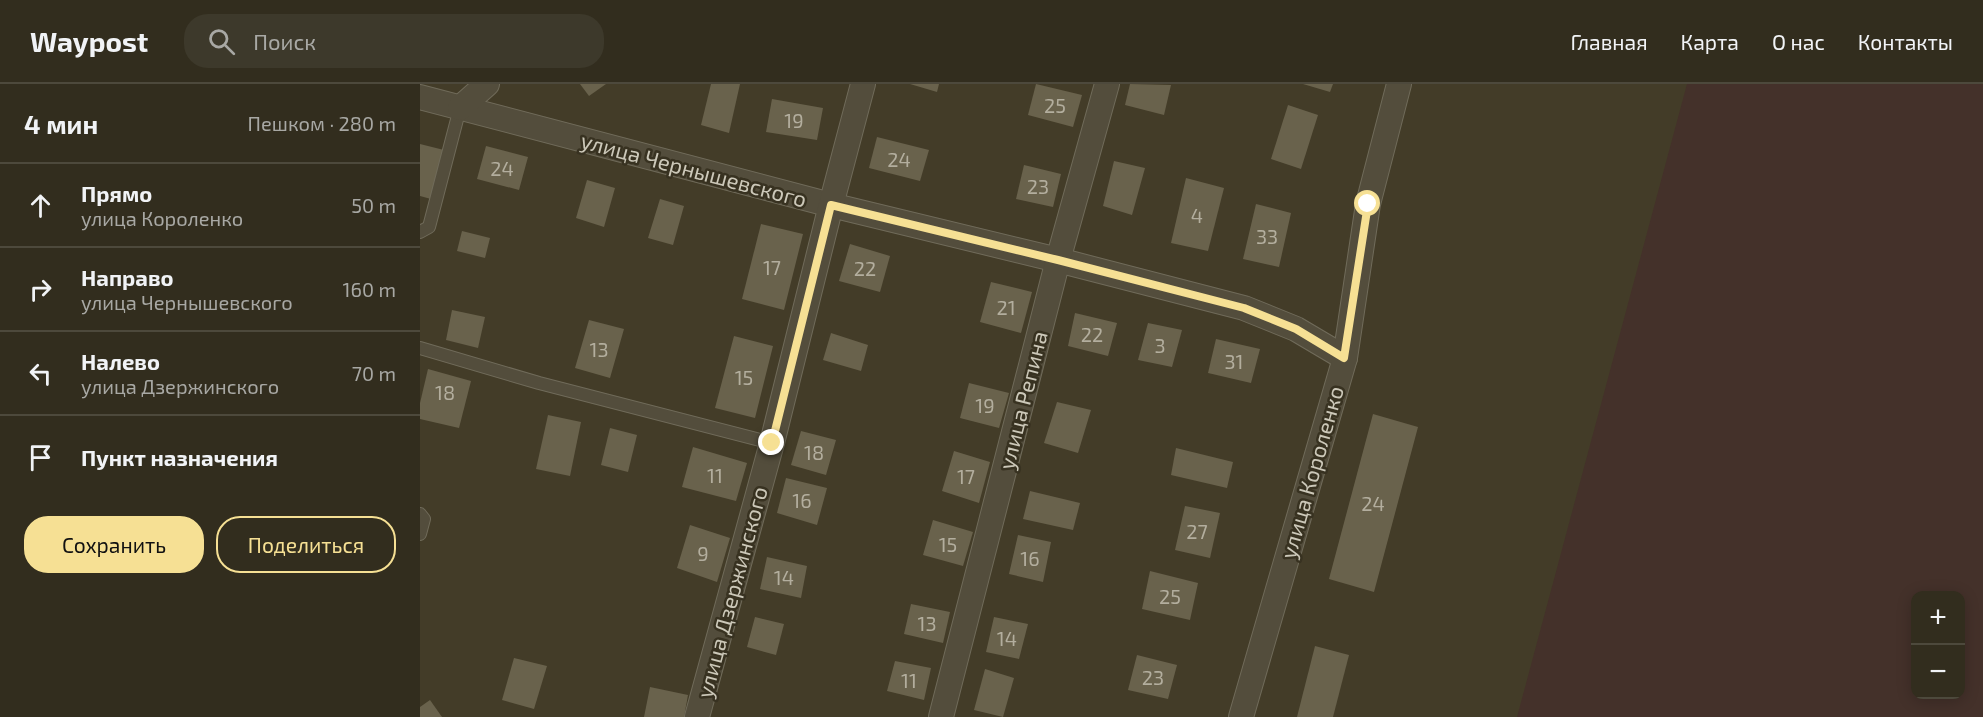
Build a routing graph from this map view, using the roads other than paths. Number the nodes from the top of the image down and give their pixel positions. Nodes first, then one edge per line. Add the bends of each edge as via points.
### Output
1 (487, 84) edge
2 (863, 84) edge
3 (1107, 84) edge
4 (1399, 84) edge
5 (420, 97) edge
6 (460, 108) junction
7 (831, 205) junction
8 (420, 232) edge
9 (1058, 260) junction
10 (420, 348) edge
11 (1344, 358) junction
12 (772, 443) junction
13 (420, 514) edge
14 (420, 534) edge
15 (697, 717) edge
16 (941, 717) edge
17 (1240, 717) edge

1 - 6 street
2 - 7 street, улица Дзержинского
3 - 9 street, улица Репина
4 - 11 street, улица Короленко via 1368,204
5 - 6 street, улица Чернышевского
6 - 7 street, улица Чернышевского
6 - 8 lane via 429,227
7 - 9 street, улица Чернышевского
7 - 12 street, улица Дзержинского
9 - 11 street, улица Чернышевского via 1244,308 1296,329
9 - 16 street, улица Репина
10 - 12 lane
11 - 17 street, улица Короленко
12 - 15 street, улица Дзержинского
13 - 14 lane via 424,519

